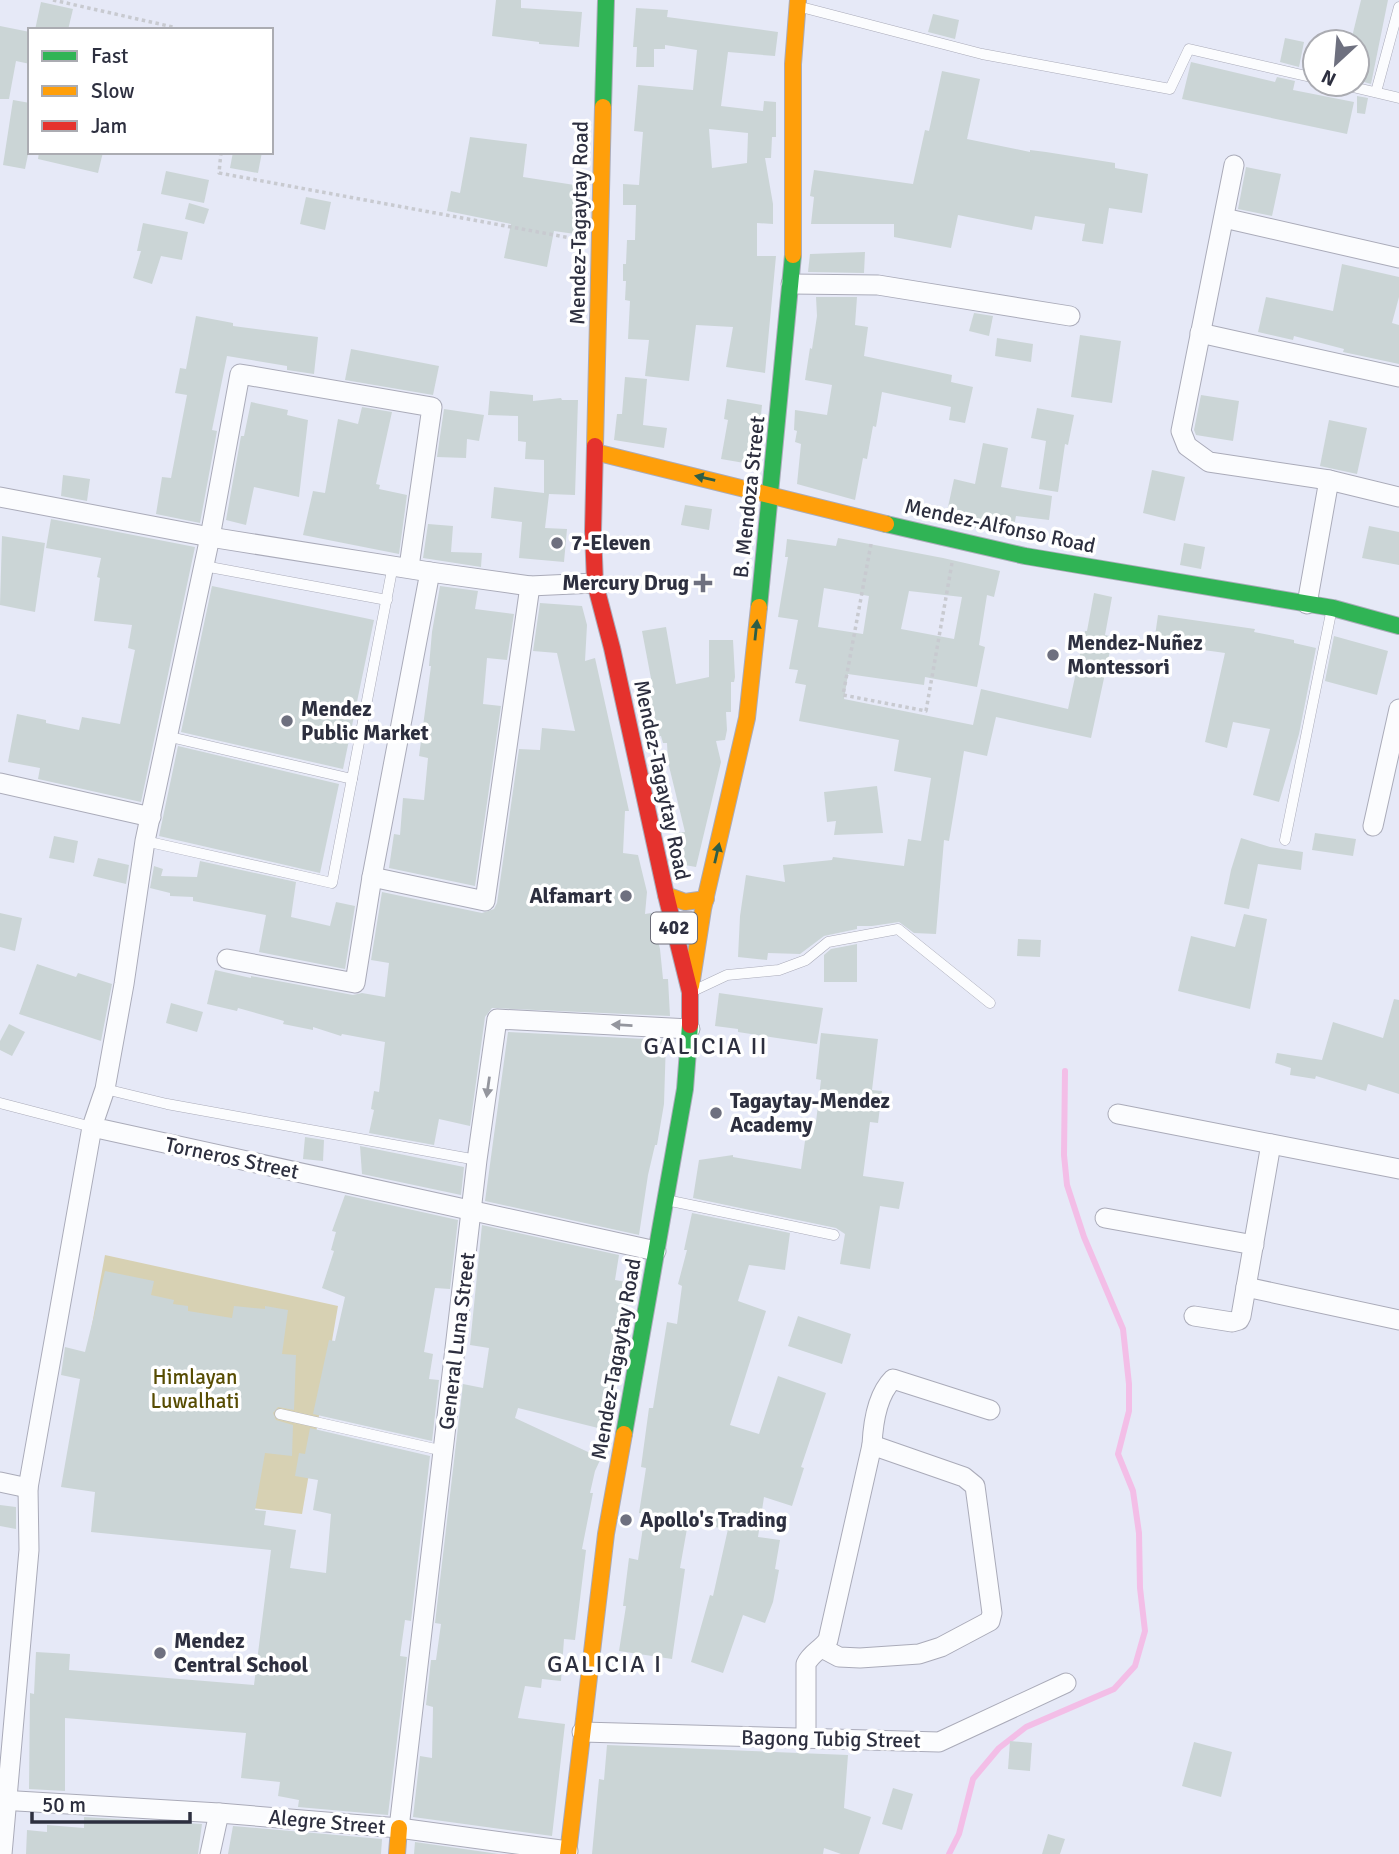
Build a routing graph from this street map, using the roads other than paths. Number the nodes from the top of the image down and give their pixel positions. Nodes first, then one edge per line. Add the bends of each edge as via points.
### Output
1 (606, 0) edge
2 (798, 3) edge
3 (1399, 7) edge
4 (1301, 75) edge
5 (1371, 91) edge
6 (1376, 92) junction
7 (1399, 98) edge
8 (1234, 165) dead end
9 (1224, 218) junction
10 (1399, 258) edge
11 (791, 284) junction
12 (1070, 316) dead end
13 (1200, 333) junction
14 (1399, 377) edge
15 (595, 452) junction
16 (1329, 480) junction
17 (771, 494) junction
18 (0, 496) edge
19 (1399, 497) edge
20 (210, 537) junction
21 (204, 566) junction
22 (401, 566) junction
23 (430, 572) junction
24 (595, 583) junction
25 (530, 586) junction
26 (387, 600) junction
27 (1307, 604) junction
28 (1333, 608) junction
29 (1399, 626) edge
30 (1399, 709) edge
31 (166, 736) junction
32 (352, 779) junction
33 (0, 783) edge
34 (151, 817) junction
35 (1373, 826) dead end
36 (1285, 840) dead end
37 (145, 841) junction
38 (372, 877) junction
39 (666, 895) junction
40 (706, 899) junction
41 (227, 959) dead end
42 (690, 992) junction
43 (990, 1003) dead end
44 (690, 1029) junction
45 (105, 1089) junction
46 (0, 1103) edge
47 (1118, 1114) dead end
48 (92, 1127) junction
49 (1271, 1144) junction
50 (477, 1160) junction
51 (1399, 1169) edge
52 (667, 1200) junction
53 (472, 1210) junction
54 (1105, 1218) dead end
55 (834, 1235) dead end
56 (1254, 1245) junction
57 (656, 1251) junction
58 (1246, 1287) junction
59 (1194, 1316) dead end
60 (1399, 1320) edge
61 (990, 1410) dead end
62 (280, 1414) dead end
63 (872, 1445) junction
64 (444, 1451) junction
65 (0, 1482) edge
66 (28, 1488) junction
67 (822, 1648) junction
68 (1066, 1682) dead end
69 (582, 1732) junction
70 (806, 1739) junction
71 (4, 1800) edge
72 (219, 1813) junction
73 (400, 1828) junction
74 (568, 1852) edge
75 (2, 1854) edge
76 (210, 1854) edge
77 (397, 1854) edge

1 - 15 main road, Mendez-Tagaytay Road / 402
2 - 4 lane via 982,54 1170,89 1189,49
2 - 11 main road, B. Mendoza Street
3 - 6 lane
5 - 6 lane
6 - 7 lane
8 - 9 street
9 - 10 street
9 - 13 street
11 - 12 street via 878,285
11 - 17 main road, B. Mendoza Street
13 - 14 street
13 - 16 street via 1181,432 1186,446 1209,462
17 -> 15 main road, Mendez-Alfonso Road
15 - 24 main road, Mendez-Tagaytay Road / 402
16 - 19 street
16 - 27 street
17 - 27 main road, Mendez-Alfonso Road via 1025,556
40 -> 17 main road, B. Mendoza Street via 747,718
18 - 20 street
20 - 21 street
20 - 22 street
20 - 22 street via 240,374 432,407
21 - 26 lane
21 - 31 street
22 - 23 street
22 - 26 lane
23 - 25 street
23 - 38 street
24 - 25 street
24 - 39 main road, Mendez-Tagaytay Road / 402
25 - 38 street via 485,901
26 - 32 lane
27 - 28 main road, Mendez-Alfonso Road
28 - 29 main road, Mendez-Alfonso Road
28 - 36 lane
30 - 35 street
31 - 32 lane
31 - 34 street
32 - 37 lane via 332,883
33 - 34 street
34 - 37 street
37 - 45 street
38 - 41 street via 355,983
39 - 40 main road via 685,902
39 - 42 main road, Mendez-Tagaytay Road / 402
40 - 42 main road, B. Mendoza Street
42 - 43 lane via 727,975 779,970 806,960 828,943 898,929
42 - 44 main road, Mendez-Tagaytay Road / 402
44 -> 50 street, General Luna Street via 497,1019
44 - 52 main road, Mendez-Tagaytay Road / 402
45 - 48 street
45 - 50 lane
46 - 48 lane
47 - 49 street
48 - 53 street, Torneros Street
48 - 66 street
49 - 51 street
49 - 56 street
50 - 53 street, General Luna Street
52 - 55 lane
52 - 57 main road, Mendez-Tagaytay Road / 402
53 - 57 street, Torneros Street
53 - 64 street, General Luna Street
54 - 56 street
56 - 58 street
57 - 69 main road, Mendez-Tagaytay Road / 402 via 606,1534
58 - 59 street via 1239,1320
58 - 60 street
61 - 63 street via 893,1379 876,1414
62 - 64 lane
63 - 67 street via 828,1640
63 - 67 street via 964,1477 975,1486 992,1613 990,1620 919,1654 839,1657
64 - 73 street, General Luna Street
65 - 66 street
66 - 71 street via 29,1550
67 - 70 street via 806,1664
68 - 70 street, Bagong Tubig Street via 939,1742
69 - 70 street, Bagong Tubig Street
69 - 74 main road, Mendez-Tagaytay Road / 402
71 - 72 street, Alegre Street
71 - 75 street
72 - 73 street, Alegre Street
72 - 76 street
73 - 74 street, Alegre Street
73 - 77 main road, General Luna Street

